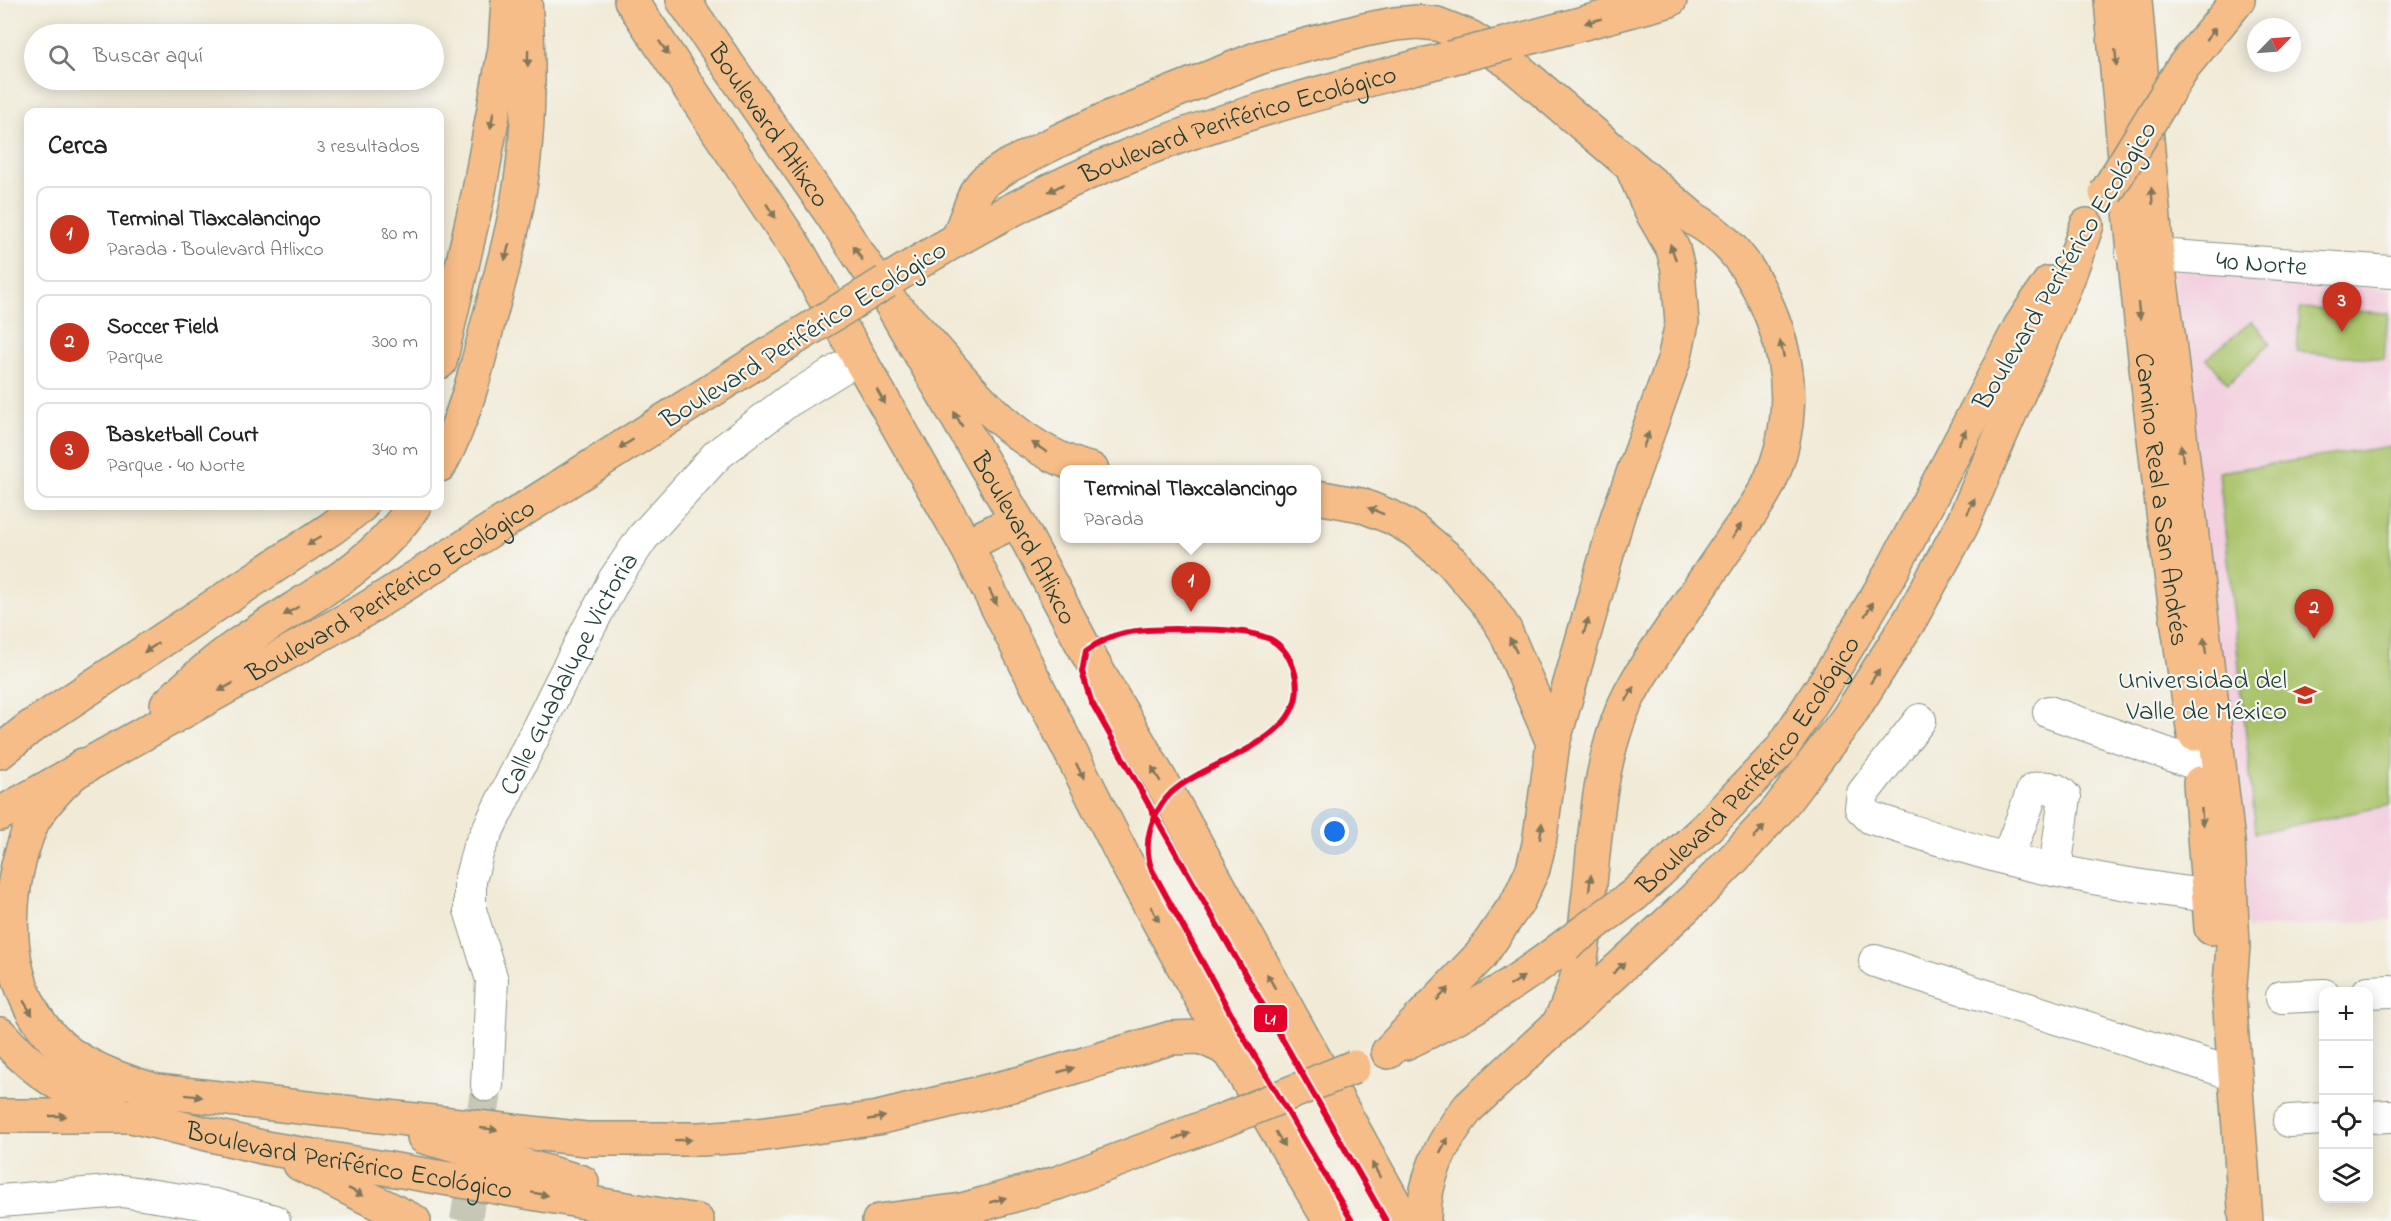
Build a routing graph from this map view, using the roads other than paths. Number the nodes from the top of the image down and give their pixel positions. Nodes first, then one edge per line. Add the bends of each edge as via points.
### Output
1 (508, 0) edge
2 (525, 0) edge
3 (631, 0) edge
4 (682, 0) edge
5 (1670, 0) edge
6 (2111, 0) edge
7 (2135, 0) edge
8 (2238, 0) edge
9 (1632, 166) junction
10 (2087, 225) junction
11 (959, 236) junction
12 (2145, 254) junction
13 (2391, 272) edge
14 (890, 302) junction
15 (444, 345) edge
16 (858, 358) junction
17 (444, 456) edge
18 (1078, 465) edge
19 (1321, 498) edge
20 (356, 510) edge
21 (411, 510) edge
22 (1017, 520) junction
23 (966, 545) junction
24 (2049, 712) dead end
25 (1920, 720) dead end
26 (142, 733) junction
27 (1553, 743) junction
28 (0, 752) edge
29 (83, 765) junction
30 (2199, 765) junction
31 (0, 814) edge
32 (2007, 859) junction
33 (2055, 870) junction
34 (2219, 897) junction
35 (1875, 961) dead end
36 (2391, 991) edge
37 (2373, 992) edge
38 (2319, 995) edge
39 (2282, 998) dead end
40 (1560, 1021) junction
41 (0, 1034) edge
42 (1388, 1052) junction
43 (1233, 1056) junction
44 (2235, 1078) junction
45 (487, 1085) tunnel mouth
46 (347, 1113) junction
47 (0, 1116) edge
48 (131, 1116) junction
49 (2391, 1116) edge
50 (2373, 1117) edge
51 (2319, 1119) edge
52 (2289, 1120) dead end
53 (266, 1148) junction
54 (0, 1201) edge
55 (274, 1221) edge
56 (414, 1221) edge
57 (697, 1221) edge
58 (879, 1221) edge
59 (1330, 1221) edge
60 (1404, 1221) edge
61 (1424, 1221) edge
62 (2246, 1221) edge

1 -> 15 main road via 505,48 482,180
2 -> 17 main road via 528,91 511,237 473,378
3 -> 16 main road, Boulevard Atlixco via 799,253
14 -> 4 main road, Boulevard Atlixco
5 -> 11 main road, Boulevard Periférico Ecológico, bridge via 1281,104 1129,156 1060,185
6 -> 12 main road, Camino Real a San Andrés
12 -> 7 main road, Camino Real a San Andrés
10 -> 8 main road, Boulevard Periférico Ecológico, bridge via 2183,67
9 - 11 main road via 1508,61 1470,37 1437,24 1395,24 1261,57 1113,116 1024,157 985,181 976,192
27 -> 9 main road via 1618,515 1674,360 1682,323 1673,249
40 -> 9 main road via 1582,962 1600,790 1617,724 1652,657 1768,484 1785,430 1789,388 1779,338 1755,278 1711,228 1694,219
40 -> 10 main road via 1737,855 1778,810 1849,716 1910,620 1962,525 2067,281
42 -> 10 main road, Boulevard Periférico Ecológico, bridge via 1496,995 1634,895 1781,750 1892,571 2020,327
11 -> 26 main road, Boulevard Periférico Ecológico, bridge via 366,609
12 - 13 street, 40 Norte
12 -> 30 main road, Camino Real a San Andrés via 2177,629
34 -> 12 main road, Camino Real a San Andrés via 2228,841 2168,333
18 -> 14 main road via 1054,456 993,414
22 -> 14 main road, Boulevard Atlixco
16 -> 23 main road, Boulevard Atlixco
16 - 45 street, Calle Guadalupe Victoria via 788,401 717,455 643,537 614,580 560,683 478,850 470,881 470,910 492,980
27 -> 19 main road via 1505,630 1452,562 1393,518 1361,505
20 -> 28 main road
21 -> 26 main road via 364,560 319,595 219,659
22 - 23 main road
60 -> 22 main road, Boulevard Atlixco
23 -> 43 main road, Boulevard Atlixco via 1126,862
24 - 30 street
25 - 32 street via 1863,792 1861,808 1871,818
26 - 29 main road, Boulevard Periférico Ecológico
42 -> 27 main road via 1481,955 1518,902 1539,844
29 - 31 main road, Boulevard Periférico Ecológico
29 -> 46 main road via 57,789 31,824 19,847 6,892 6,957 19,993 39,1025 84,1063 139,1086 187,1096
30 -> 34 main road, Camino Real a San Andrés
32 - 33 street
32 - 33 street via 2033,790 2050,788 2065,797
33 - 34 street
34 - 44 main road, Camino Real a San Andrés via 2213,940 2229,997
35 - 44 street via 2222,1070
36 - 37 street
38 - 39 street
61 -> 40 main road via 1432,1173 1457,1122
41 - 48 main road via 54,1083
58 -> 42 main road, Boulevard Periférico Ecológico, bridge via 962,1210 1058,1183
46 -> 43 main road via 586,1139 701,1139 878,1118 1021,1083 1171,1038 1201,1037
43 -> 59 main road, Boulevard Atlixco
44 - 62 main road, Camino Real a San Andrés
46 - 57 main road via 622,1194
47 -> 48 main road, Boulevard Periférico Ecológico
48 - 53 main road, Boulevard Periférico Ecológico
49 - 50 street
51 - 52 street
53 -> 56 main road
53 -> 57 main road, Boulevard Periférico Ecológico
54 - 55 street via 122,1191 215,1205

